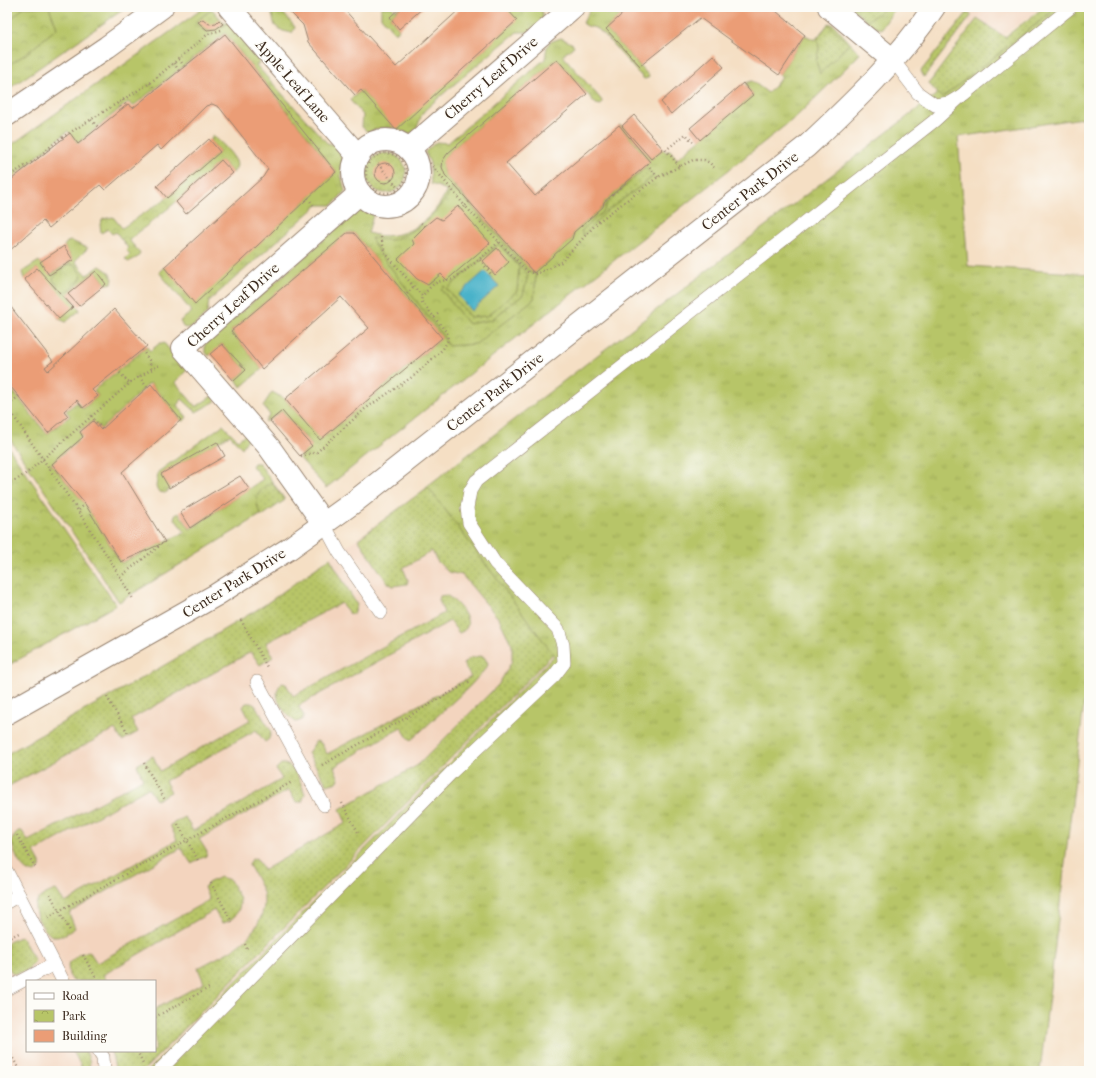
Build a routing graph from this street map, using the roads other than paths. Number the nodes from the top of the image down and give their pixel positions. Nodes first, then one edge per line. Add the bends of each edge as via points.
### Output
1 (162, 7) edge
2 (229, 7) edge
3 (248, 7) edge
4 (573, 7) edge
5 (829, 7) edge
6 (934, 7) edge
7 (1071, 7) edge
8 (893, 60) junction
9 (971, 87) junction
10 (7, 115) edge
11 (409, 149) junction
12 (366, 153) junction
13 (360, 193) junction
14 (324, 524) junction
15 (381, 612) dead end
16 (257, 682) dead end
17 (7, 713) edge
18 (324, 805) dead end
19 (7, 872) edge
20 (19, 895) junction
21 (7, 902) edge
22 (54, 964) junction
23 (62, 980) edge
24 (7, 989) edge
25 (100, 1052) edge
26 (104, 1071) edge
27 (159, 1071) edge

1 - 10 street
2 - 12 street, Apple Leaf Lane
3 - 12 street, Apple Leaf Lane
4 - 11 street, Cherry Leaf Drive
5 - 8 street
6 - 8 street, Center Park Drive
7 - 9 lane
8 - 9 lane via 918,93 935,106 949,103
8 - 14 street, Center Park Drive via 840,116 779,169
9 - 27 lane via 934,121 476,481 470,491 467,508 469,523 495,563 558,629 563,645 564,663 554,676 447,778
11 - 12 street via 393,140 377,141
11 - 13 street via 417,161 420,174 417,186 409,198 399,204 382,206
12 - 13 street via 353,172
13 - 14 street, Cherry Leaf Drive via 183,348 269,447
14 - 15 lane via 339,552
14 - 17 street, Center Park Drive via 184,614
16 - 18 lane
19 - 20 lane
20 - 21 lane
20 - 22 lane
22 - 23 lane
22 - 24 lane
25 - 26 lane via 103,1057

